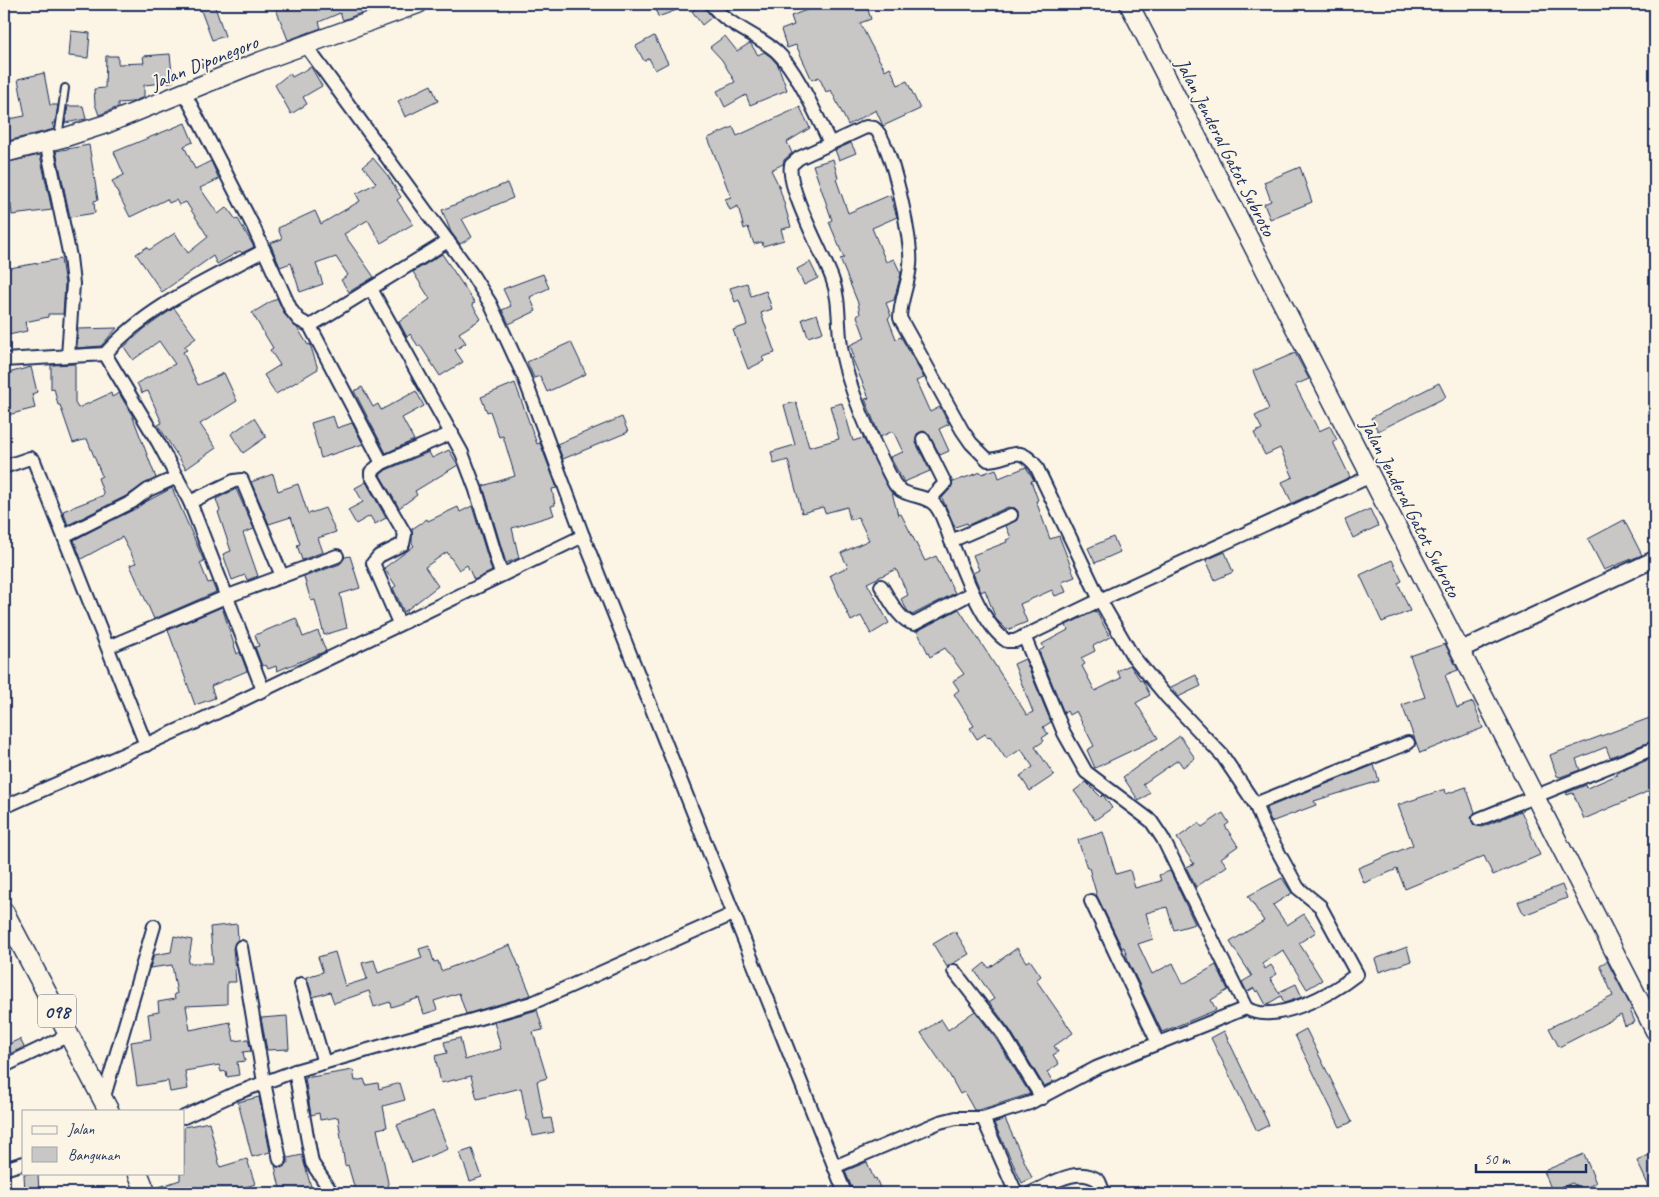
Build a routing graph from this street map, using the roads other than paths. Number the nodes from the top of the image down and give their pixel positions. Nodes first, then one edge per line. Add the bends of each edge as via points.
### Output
1 (418, 4) edge
2 (711, 4) edge
3 (1129, 4) edge
4 (306, 46) junction
5 (64, 88) dead end
6 (184, 92) junction
7 (52, 141) junction
8 (830, 143) junction
9 (4, 153) edge
10 (448, 241) junction
11 (263, 250) junction
12 (371, 289) junction
13 (310, 326) junction
14 (105, 354) junction
15 (68, 356) junction
16 (4, 360) edge
17 (452, 433) junction
18 (923, 439) dead end
19 (382, 463) junction
20 (4, 466) edge
21 (1371, 476) junction
22 (177, 477) junction
23 (929, 500) junction
24 (190, 502) junction
25 (1011, 515) dead end
26 (64, 536) junction
27 (583, 536) junction
28 (951, 541) junction
29 (337, 556) dead end
30 (1655, 559) edge
31 (501, 574) junction
32 (282, 576) junction
33 (881, 586) dead end
34 (972, 593) junction
35 (228, 596) junction
36 (1100, 600) junction
37 (399, 623) junction
38 (1024, 636) junction
39 (108, 648) junction
40 (1460, 650) junction
41 (263, 690) junction
42 (1408, 743) dead end
43 (146, 745) junction
44 (1655, 748) edge
45 (1534, 795) junction
46 (1255, 804) junction
47 (4, 807) edge
48 (1479, 819) dead end
49 (1092, 901) dead end
50 (4, 912) edge
51 (733, 914) junction
52 (154, 926) dead end
53 (242, 947) dead end
54 (954, 971) dead end
55 (301, 984) dead end
56 (1246, 1008) junction
57 (1655, 1031) edge
58 (69, 1035) junction
59 (1158, 1044) junction
60 (324, 1063) junction
61 (4, 1066) edge
62 (295, 1071) junction
63 (264, 1082) junction
64 (1042, 1098) junction
65 (106, 1105) edge
66 (185, 1117) edge
67 (983, 1118) junction
68 (280, 1160) dead end
69 (22, 1163) edge
70 (834, 1167) junction
71 (4, 1169) edge
72 (138, 1174) edge
73 (146, 1193) edge
74 (332, 1193) edge
75 (844, 1193) edge
76 (1016, 1193) edge
77 (1031, 1193) edge
78 (1104, 1193) edge
79 (1565, 1193) edge
80 (1576, 1193) edge

1 - 4 main road, Jalan Diponegoro
2 - 8 street via 728,21 750,32 779,54
3 - 21 main road, Jalan Jenderal Gatot Subroto
4 - 6 main road, Jalan Diponegoro
4 - 10 street
5 - 7 lane
6 - 7 main road, Jalan Diponegoro via 106,124
6 - 11 street
7 - 9 main road, Jalan Diponegoro
7 - 15 street via 73,284
8 - 23 street via 794,161 791,175 838,299 842,354 871,435 895,486 905,493
8 - 36 street via 870,126 882,136 898,185 910,248 900,318 974,447 988,460 1017,453 1036,466
10 - 12 street
10 - 27 street via 490,303 506,335
11 - 13 street via 295,315
11 - 14 street via 143,320 122,335
12 - 13 street
12 - 17 street
13 - 19 street
14 - 15 street
14 - 22 street
15 - 16 street
17 - 19 street
17 - 31 street via 470,471
18 - 23 street via 945,483
19 - 37 street via 370,476 405,539 403,544 379,556 373,563
20 - 26 street via 24,458 34,461
21 - 36 street
21 - 40 main road, Jalan Jenderal Gatot Subroto
22 - 24 street
22 - 26 street
23 - 28 street via 936,506
24 - 32 street via 242,480
24 - 35 street
25 - 28 street
26 - 39 street
27 - 31 street
27 - 51 street
28 - 34 street
29 - 32 street
30 - 40 street
31 - 37 street
32 - 35 street
33 - 34 street via 903,617 914,624
34 - 38 street via 1004,639 1015,641
35 - 39 street
35 - 41 street
36 - 38 street
36 - 46 street via 1132,655 1222,755
37 - 41 street
38 - 56 street via 1064,733 1086,772 1151,821 1163,838
39 - 43 street
40 - 45 main road, Jalan Jenderal Gatot Subroto
41 - 43 street
42 - 46 street
43 - 47 street
44 - 45 street
45 - 48 street
45 - 57 main road, Jalan Jenderal Gatot Subroto
46 - 56 street via 1298,888 1320,906 1357,974 1330,992 1276,1014 1262,1015
49 - 59 street
50 - 58 main road, 098
51 - 60 street via 536,1001
51 - 70 street
52 - 65 street
53 - 63 street
54 - 64 street via 1003,1034
55 - 60 street
56 - 59 street
58 - 61 street
58 - 65 main road, 098
59 - 64 street via 1096,1068
60 - 62 street
62 - 63 street
62 - 74 street via 312,1163
63 - 66 street
63 - 68 street
64 - 67 street
67 - 70 street via 956,1118 940,1122
67 - 76 street
69 - 71 street
70 - 75 street
72 - 73 main road
77 - 78 street via 1066,1177 1083,1174 1099,1181
79 - 80 street

